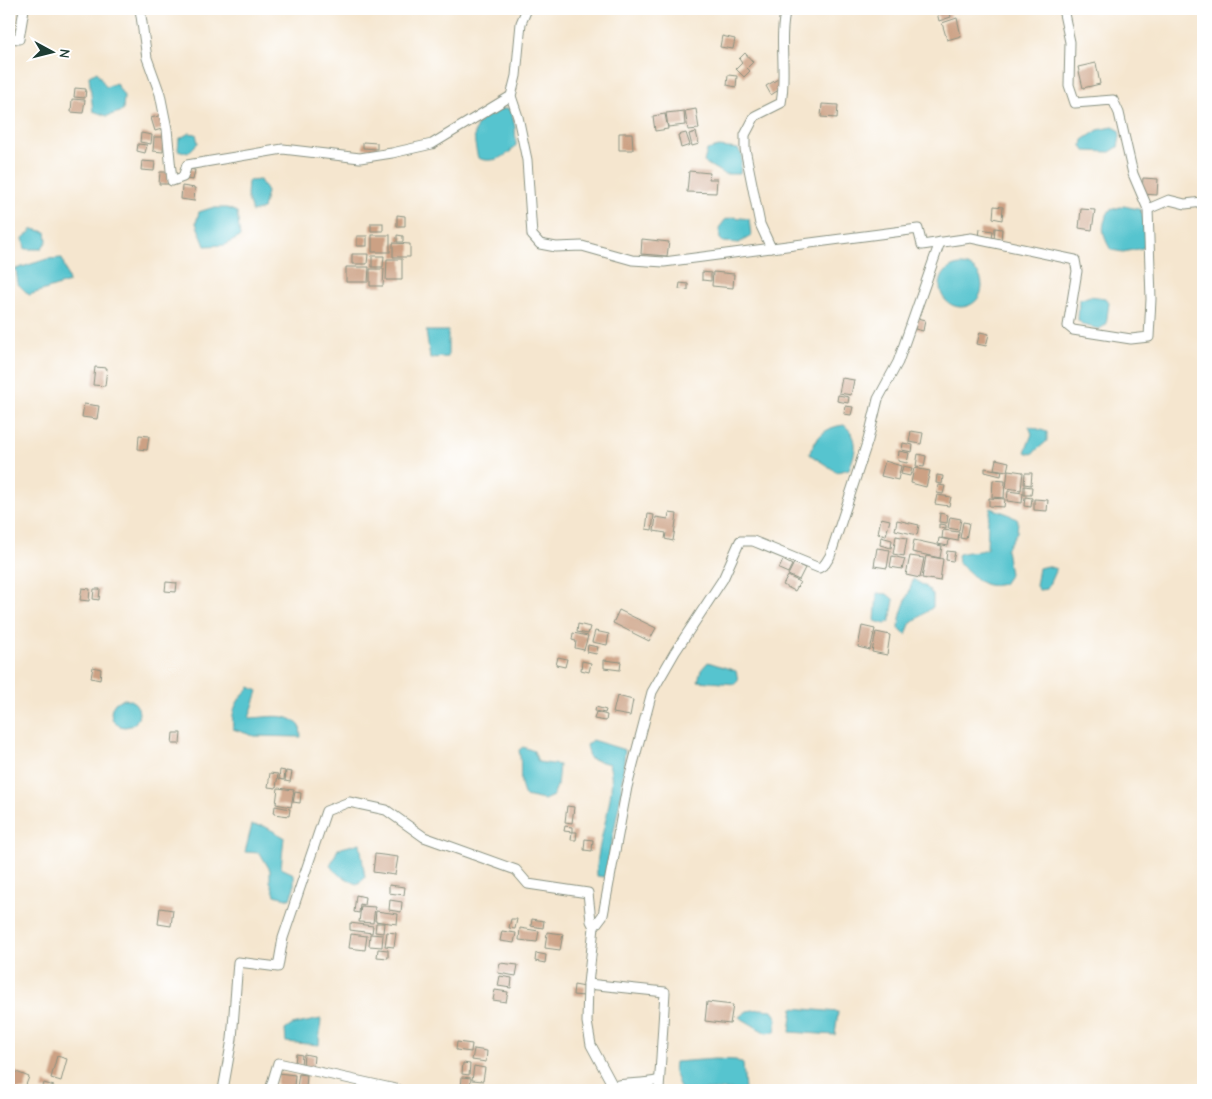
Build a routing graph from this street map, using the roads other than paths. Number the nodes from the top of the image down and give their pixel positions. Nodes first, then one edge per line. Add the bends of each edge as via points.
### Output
1 (24, 9) edge
2 (140, 9) edge
3 (527, 9) edge
4 (786, 9) edge
5 (1063, 9) edge
6 (9, 38) edge
7 (511, 96) junction
8 (1203, 202) edge
9 (1148, 209) junction
10 (940, 242) junction
11 (771, 248) junction
12 (594, 927) junction
13 (588, 984) junction
14 (659, 1080) junction
15 (613, 1088) edge
16 (223, 1090) edge
17 (270, 1090) edge
18 (400, 1090) edge
19 (659, 1090) edge

1 - 6 street via 19,38
2 - 7 street via 148,58 167,129 172,181 183,177 187,165 283,149 360,158 432,144
3 - 7 street via 521,23
4 - 11 street via 782,24 785,82 781,103 755,116 745,135 760,224
5 - 9 street via 1070,42 1069,85 1075,103 1113,100 1119,113 1132,174
7 - 11 street via 527,160 532,235 540,244 582,246 632,260 664,262
8 - 9 street via 1185,204 1169,200
9 - 10 street via 1152,299 1149,337 1132,338 1073,330 1068,326 1077,271 1075,260 971,238
10 - 11 street via 922,245 918,229
10 - 12 street via 898,362 878,399 868,440 825,564 819,568 753,541 740,541 723,579 652,692 627,787 603,915
12 - 13 street
12 - 16 street via 588,893 528,884 516,870 424,838 386,810 349,802 326,811 283,938 278,967 238,962 232,1039
13 - 14 street via 665,992
13 - 15 street via 587,1022 591,1045
14 - 15 street via 644,1085 625,1083
14 - 19 street
17 - 18 street via 278,1063

